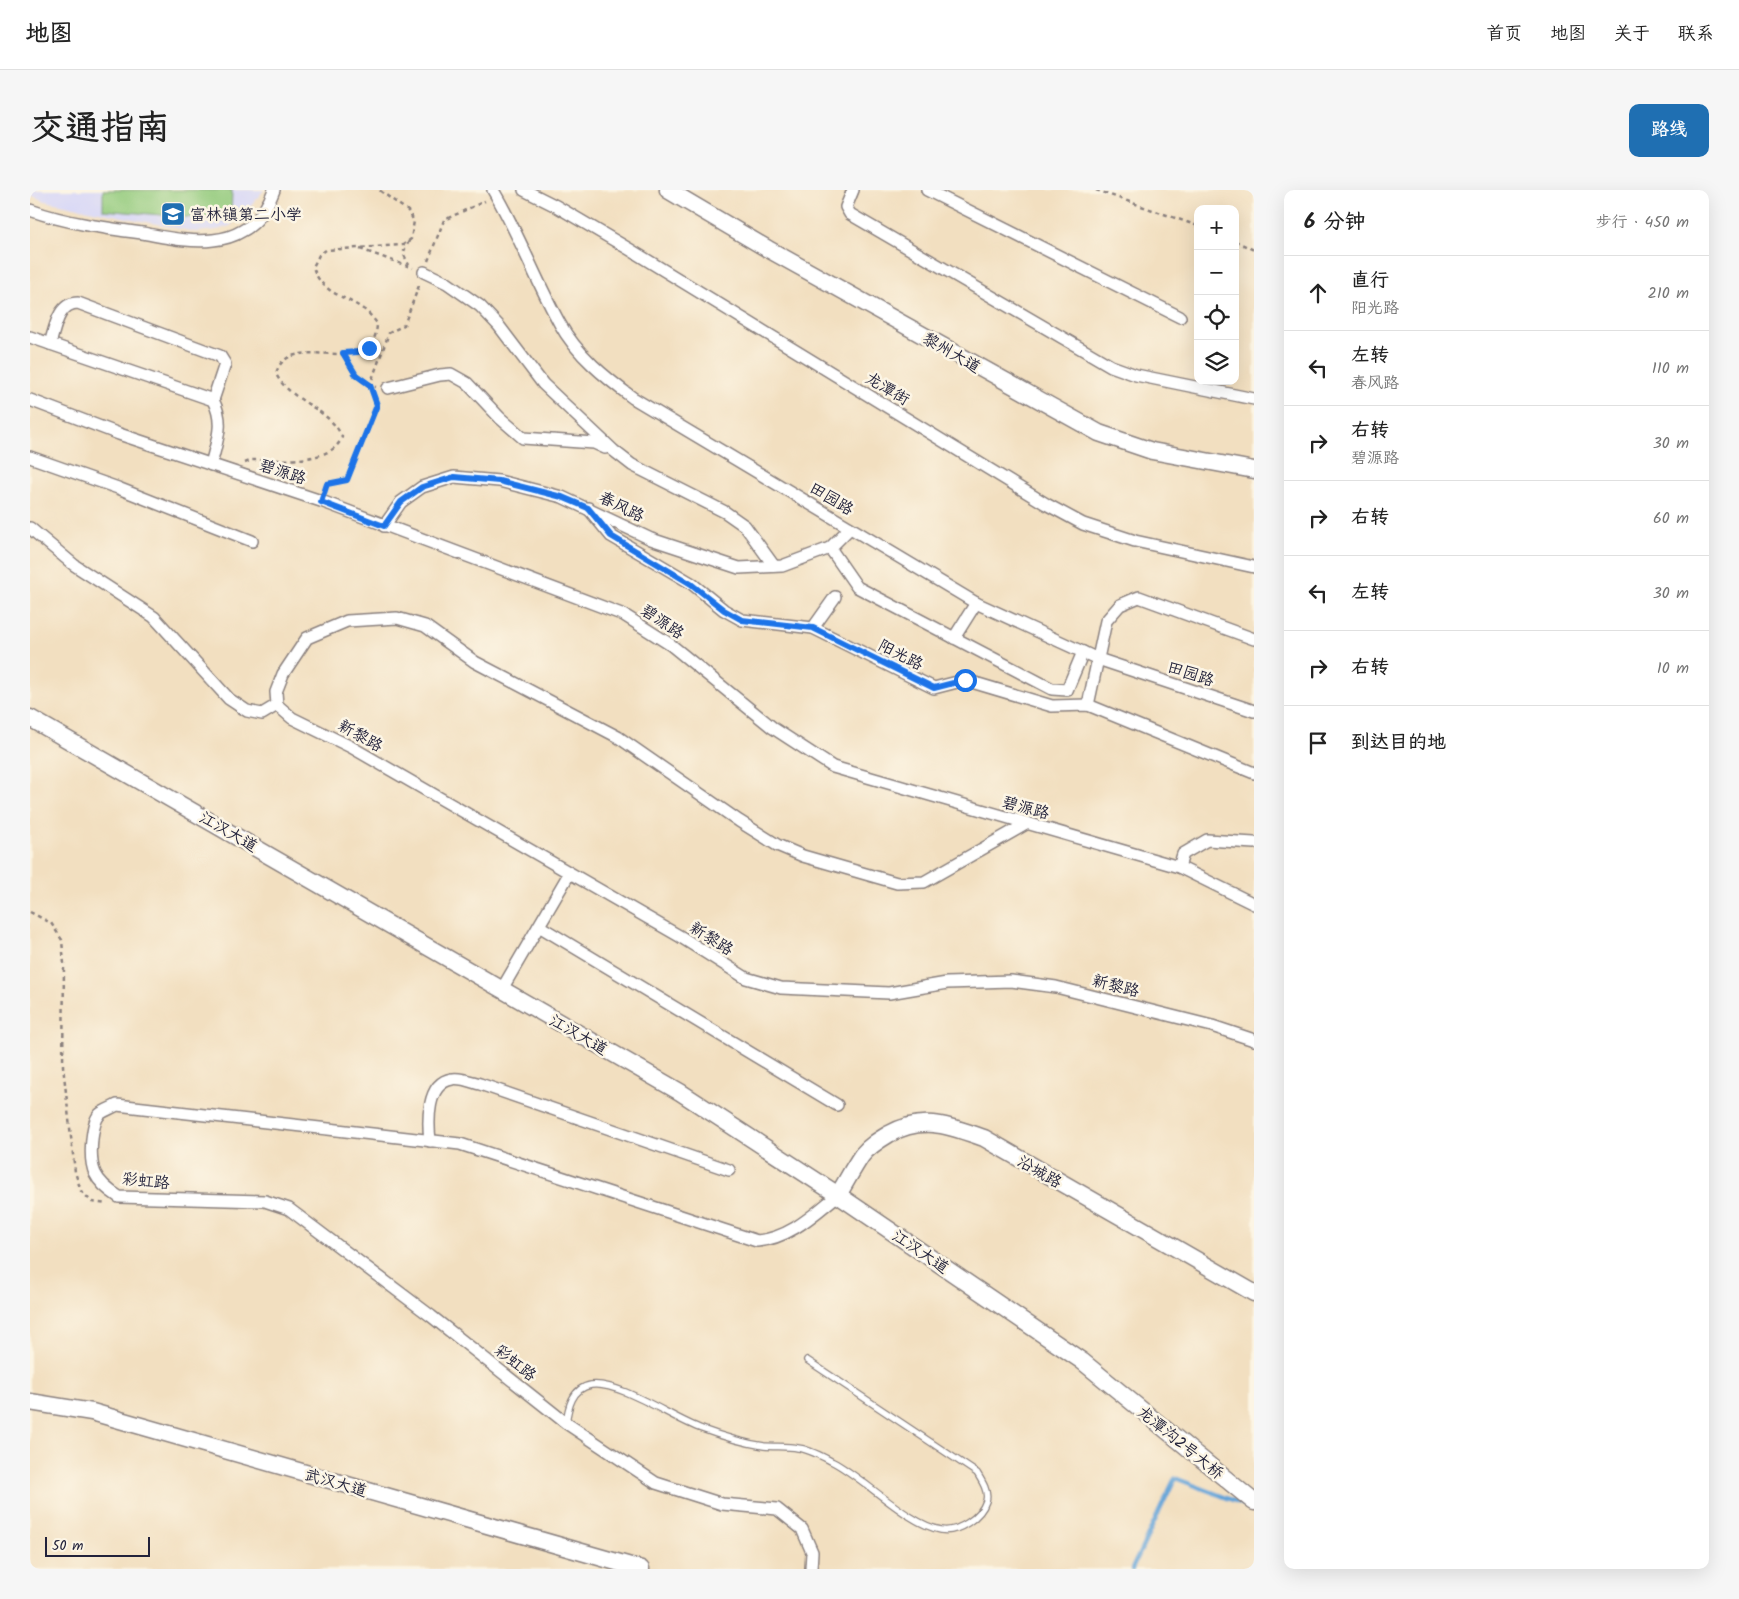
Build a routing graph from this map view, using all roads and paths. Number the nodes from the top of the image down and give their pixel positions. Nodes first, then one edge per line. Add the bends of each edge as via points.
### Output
1 (274, 190) edge
2 (380, 190) edge
3 (524, 190) edge
4 (668, 190) edge
5 (852, 190) edge
6 (927, 190) edge
7 (1096, 190) edge
8 (495, 193) edge
9 (30, 210) edge
10 (1194, 225) edge
11 (411, 239) junction
12 (1239, 243) edge
13 (356, 248) junction
14 (1254, 250) edge
15 (410, 266) junction
16 (424, 272) junction
17 (1180, 317) dead end
18 (30, 337) edge
19 (50, 344) junction
20 (343, 353) junction
21 (370, 385) junction
22 (388, 388) joint
23 (1254, 399) edge
24 (30, 400) edge
25 (213, 400) junction
26 (614, 451) junction
27 (30, 457) edge
28 (211, 465) junction
29 (1254, 470) edge
30 (235, 473) junction
31 (321, 502) junction
32 (588, 508) junction
33 (384, 526) junction
34 (30, 528) edge
35 (850, 528) junction
36 (252, 541) dead end
37 (830, 548) junction
38 (774, 566) junction
39 (1254, 567) edge
40 (835, 596) dead end
41 (976, 603) junction
42 (813, 628) junction
43 (954, 638) junction
44 (1254, 639) edge
45 (1083, 652) junction
46 (1098, 659) junction
47 (277, 705) junction
48 (1088, 705) junction
49 (1254, 711) edge
50 (30, 718) edge
51 (1254, 774) edge
52 (1026, 824) junction
53 (1254, 843) edge
54 (1179, 867) junction
55 (568, 874) junction
56 (1254, 904) edge
57 (30, 912) edge
58 (539, 926) junction
59 (502, 989) junction
60 (1254, 1040) edge
61 (837, 1105) dead end
62 (430, 1141) junction
63 (729, 1170) dead end
64 (838, 1195) junction
65 (119, 1197) junction
66 (1254, 1293) edge
67 (807, 1360) dead end
68 (1108, 1382) joint
69 (30, 1402) edge
70 (566, 1423) junction
71 (1254, 1502) edge
72 (641, 1569) edge
73 (811, 1569) edge

1 - 9 street via 252,226 230,237 214,240 177,239 82,224
2 - 11 path via 408,211 414,221
3 - 39 street, 龙潭街 via 629,249 1083,524 1135,541
4 - 29 main road, 黎州大道 via 1099,433 1152,451
5 - 23 street via 846,207 850,214 1111,366 1145,378
6 - 17 street
7 - 10 path
8 - 16 path via 444,220
8 - 35 street, 田园路 via 561,326 609,381
11 - 13 path via 403,245
11 - 15 path via 404,253
12 - 14 path
13 - 15 path
13 - 20 path via 326,250 319,255 313,267 325,288 365,309 377,324 374,341 369,348
15 - 16 path
16 - 21 path via 404,325 389,333
16 - 26 street via 480,306 544,384
18 - 19 street
19 - 25 street
19 - 25 street via 63,310 72,303 78,303 220,356 225,364
20 - 21 path via 356,375
20 - 30 path via 296,355 277,367 276,374 281,384 334,423 342,438 339,444 330,452 315,457 252,460
21 - 22 path
21 - 31 path via 377,405 347,480 327,484
22 - 26 street via 451,374 467,383 524,438 594,443
24 - 28 street, 碧源路
25 - 28 street via 221,421
26 - 38 street via 649,474 745,526
27 - 36 street
28 - 30 street, 碧源路
30 - 31 street, 碧源路
31 - 33 street, 碧源路
32 - 33 street, 春风路 via 562,497 499,481 454,477 422,487 401,502
32 - 38 street, 春风路 via 651,539 738,568
32 - 42 street, 阳光路 via 611,536 691,584 742,620
33 - 52 street, 碧源路 via 624,615 671,645 773,728 833,767
34 - 47 street via 74,565 154,617 229,698 247,711 262,714
35 - 37 street, 春风路
35 - 41 street, 田园路
37 - 38 street, 春风路
37 - 43 street via 857,586
40 - 42 street
41 - 43 street
41 - 45 street, 田园路
42 - 48 street, 阳光路 via 934,688 965,680 1052,706
43 - 45 street via 1052,689 1067,690
44 - 46 street via 1140,597 1120,605 1106,621
45 - 46 street, 田园路
46 - 48 street
46 - 49 street, 田园路
47 - 52 street via 276,692 283,674 307,638 347,622 397,618 425,626 475,662 618,736 747,826 777,845 803,856 897,884 924,882
47 - 55 street, 新黎路 via 292,718 351,747
48 - 51 street, 阳光路
50 - 59 main road, 江汉大道
52 - 54 street, 碧源路
53 - 54 street via 1207,840 1183,854
54 - 56 street, 碧源路
55 - 58 street
55 - 60 street, 新黎路 via 681,937 746,978 781,988 889,993 948,983 1011,981 1056,987 1212,1026
57 - 65 path via 51,923 62,940 62,1066 75,1172 81,1191 92,1202 106,1204
58 - 59 street
58 - 61 street
59 - 64 main road, 江汉大道 via 680,1092
62 - 63 street via 428,1108 434,1094 452,1078 480,1084
62 - 64 street, 彩虹路 via 460,1144 757,1241 772,1239 798,1227
62 - 65 street, 彩虹路 via 117,1105 100,1114 93,1127 90,1157 95,1175 104,1187
64 - 66 main road, 沿城路 via 862,1154 874,1142 905,1126 925,1122 954,1127 984,1138
64 - 68 main road, 江汉大道
65 - 70 street, 彩虹路 via 265,1202 289,1208
67 - 70 lane via 977,1474 985,1488 986,1501 977,1514 965,1525 942,1531 918,1521 834,1463 817,1455 799,1448 764,1446 701,1429 604,1385 589,1385 577,1393 568,1403
68 - 71 main road, 龙潭沟2号大桥
69 - 72 main road, 武汉大道 via 92,1412
70 - 73 street, 彩虹路 via 656,1483 722,1504 777,1509 802,1529 812,1552

